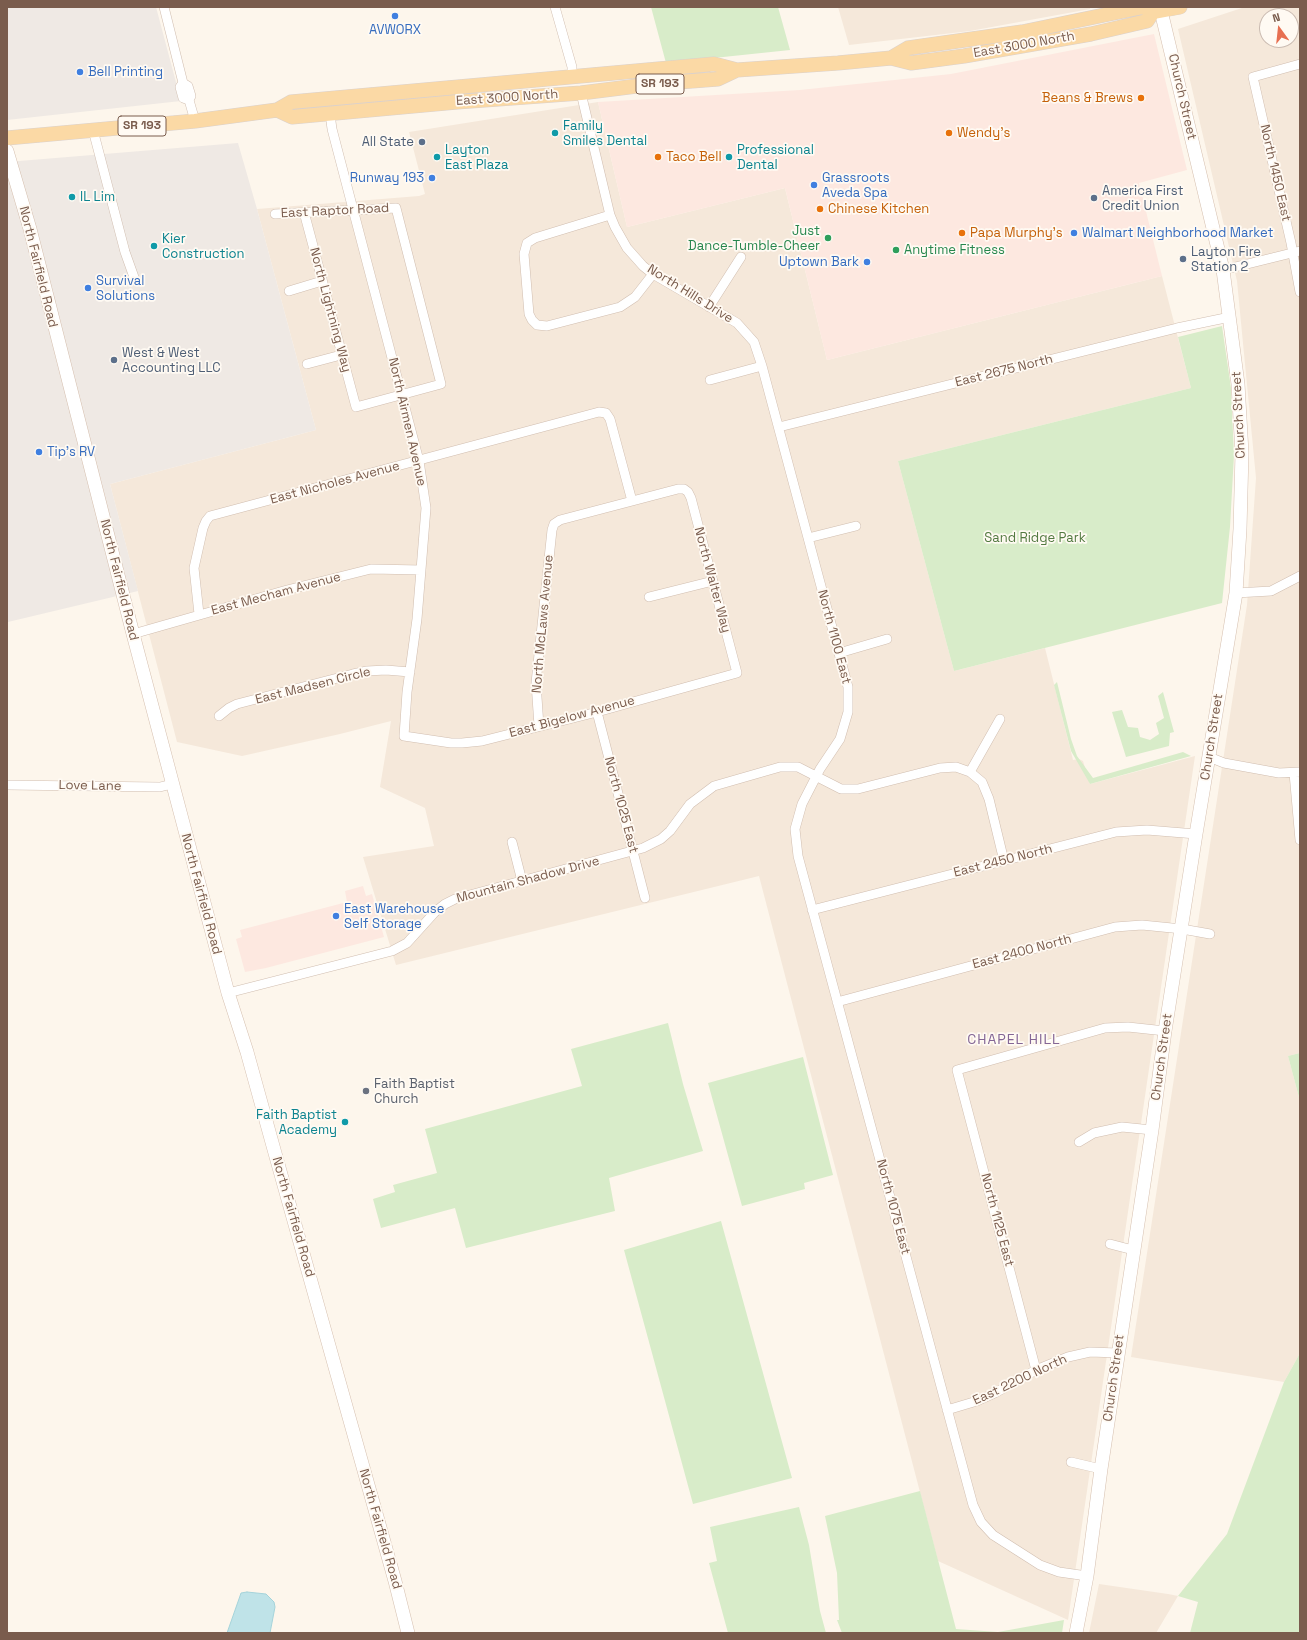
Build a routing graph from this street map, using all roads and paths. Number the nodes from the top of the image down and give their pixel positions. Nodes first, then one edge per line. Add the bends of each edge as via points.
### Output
1 (164, 7) edge
2 (555, 7) edge
3 (1180, 7) edge
4 (1158, 10) edge
5 (1300, 64) edge
6 (731, 68) junction
7 (572, 76) junction
8 (581, 93) junction
9 (416, 106) junction
10 (277, 110) junction
11 (330, 114) junction
12 (195, 121) junction
13 (93, 130) junction
14 (7, 138) edge
15 (7, 151) edge
16 (353, 210) junction
17 (304, 212) junction
18 (274, 214) dead end
19 (610, 215) junction
20 (1296, 252) edge
21 (741, 257) dead end
22 (1222, 270) junction
23 (653, 274) junction
24 (135, 280) dead end
25 (322, 281) junction
26 (289, 291) dead end
27 (1300, 292) edge
28 (710, 306) junction
29 (1230, 317) junction
30 (341, 354) junction
31 (307, 364) dead end
32 (762, 366) junction
33 (710, 380) dead end
34 (403, 394) junction
35 (779, 427) junction
36 (419, 461) junction
37 (632, 501) junction
38 (856, 526) dead end
39 (808, 538) junction
40 (421, 570) junction
41 (1300, 576) edge
42 (713, 581) junction
43 (1236, 593) junction
44 (649, 597) dead end
45 (199, 614) junction
46 (133, 634) junction
47 (887, 639) dead end
48 (839, 653) junction
49 (410, 672) junction
50 (737, 673) joint
51 (597, 712) junction
52 (219, 716) dead end
53 (1000, 719) dead end
54 (539, 726) junction
55 (404, 736) joint
56 (1209, 757) junction
57 (970, 772) junction
58 (1297, 772) edge
59 (816, 776) junction
60 (172, 784) junction
61 (7, 785) edge
62 (1196, 834) junction
63 (1300, 840) edge
64 (512, 842) dead end
65 (634, 852) junction
66 (1004, 861) junction
67 (522, 881) junction
68 (645, 898) dead end
69 (812, 910) junction
70 (1182, 929) junction
71 (1210, 934) dead end
72 (228, 993) junction
73 (837, 1002) junction
74 (1165, 1031) junction
75 (1152, 1130) junction
76 (1079, 1142) dead end
77 (1110, 1244) dead end
78 (1133, 1250) junction
79 (1118, 1353) junction
80 (1036, 1370) junction
81 (947, 1410) junction
82 (1071, 1462) dead end
83 (1101, 1470) junction
84 (1087, 1576) junction
85 (408, 1633) edge
86 (1076, 1633) edge

1 - 12 street via 183,83 188,86 191,96 189,100
2 - 7 street via 572,67
3 - 4 main road, East 3000 North / SR 193
4 - 6 main road, East 3000 North / SR 193 via 1147,21 1091,34 964,56 911,63 891,58
4 - 22 street, Church Street
5 - 20 street, North 1450 East via 1253,77
6 - 7 main road, East 3000 North / SR 193 via 714,64
6 - 8 main road, East 3000 North / SR 193 via 718,79
7 - 9 main road via 561,85 433,99
7 - 10 main road, East 3000 North / SR 193 via 291,102
8 - 9 main road, East 3000 North / SR 193
8 - 19 street, North Hills Drive
9 - 11 main road, East 3000 North / SR 193
10 - 11 main road, East 3000 North / SR 193 via 292,117
10 - 12 main road, East 3000 North / SR 193
11 - 16 street, North Airmen Avenue
12 - 13 main road, East 3000 North / SR 193
13 - 14 main road, East 3000 North / SR 193
13 - 24 street via 125,252
15 - 46 street, North Fairfield Road via 30,229
16 - 17 street, East Raptor Road
16 - 34 street, North Airmen Avenue
16 - 34 street, East Raptor Road via 396,208 442,384
17 - 18 street, East Raptor Road
17 - 25 street, North Lightning Way
19 - 23 street, North Hills Drive via 627,248
19 - 23 street via 535,238 527,243 524,254 529,314 532,320 537,325 547,326 620,307 635,297
20 - 22 street
20 - 27 street, North 1450 East
21 - 28 street
22 - 29 street, Church Street
23 - 28 street, North Hills Drive
25 - 26 street
25 - 30 street, North Lightning Way
28 - 32 street, North Hills Drive via 737,323 754,342
29 - 35 street, East 2675 North via 1176,328
29 - 43 street, Church Street via 1238,384 1242,453
30 - 31 street
30 - 34 street, North Lightning Way via 356,407
32 - 33 street
32 - 35 street, North Hills Drive
34 - 36 street, North Airmen Avenue
35 - 39 street, North 1100 East
36 - 37 street, East Nicholes Avenue via 599,412 606,413 610,419
36 - 40 street, North Airmen Avenue via 426,508
36 - 45 street, East Nicholes Avenue via 210,516 206,521 194,568
37 - 42 street, North Walter Way via 684,489 688,492
37 - 54 street, North McLaws Avenue via 560,520 554,524 536,683
38 - 39 street
39 - 48 street, North 1100 East
40 - 45 street, East Mecham Avenue via 370,569
40 - 49 street, North Airmen Avenue
41 - 43 street via 1271,591
42 - 44 street
42 - 50 street, North Walter Way
43 - 56 street, Church Street
45 - 46 street, East Mecham Avenue
46 - 60 street, North Fairfield Road
47 - 48 street
48 - 59 street, North 1100 East via 848,688 848,712 840,739
49 - 52 street, East Madsen Circle via 386,670 353,674 237,704
49 - 55 street, North Airmen Avenue
50 - 51 street, East Bigelow Avenue
51 - 54 street, East Bigelow Avenue
51 - 65 street, North 1025 East
53 - 57 street
54 - 55 street, East Bigelow Avenue via 482,741 462,743
56 - 58 street via 1224,763 1279,773
56 - 62 street, Church Street
57 - 59 street, Mountain Shadow Drive via 956,767 940,768 858,789 841,789
57 - 66 street via 982,782
58 - 63 street
59 - 65 street, Mountain Shadow Drive via 798,767 789,766 714,786 690,804 661,839
59 - 69 street, North 1100 East via 802,804 795,829 798,856
60 - 61 street, Love Lane via 160,787
60 - 72 street, North Fairfield Road
62 - 66 street, East 2450 North via 1147,830 1116,832
62 - 70 street, Church Street
64 - 67 street
65 - 67 street, Mountain Shadow Drive
65 - 68 street, North 1025 East
66 - 69 street, East 2450 North
67 - 72 street, Mountain Shadow Drive via 445,904 407,943 392,951
69 - 73 street, North 1075 East
70 - 71 street, East 2400 North
70 - 73 street, East 2400 North via 1142,925 1115,927
70 - 74 street, Church Street
72 - 85 street, North Fairfield Road
73 - 81 street, North 1075 East
74 - 75 street, Church Street
74 - 80 street, North 1125 East via 1128,1027 1105,1028 957,1070
75 - 76 street via 1122,1127 1094,1133
75 - 78 street, Church Street
77 - 78 street
78 - 79 street, Church Street
79 - 80 street, East 2200 North via 1090,1352 1068,1356
79 - 83 street, Church Street
80 - 81 street, East 2200 North via 995,1393
81 - 84 street, North 1075 East via 973,1505 981,1522 993,1535 1040,1565 1059,1572
82 - 83 street
83 - 84 street, Church Street
84 - 86 street, Church Street

